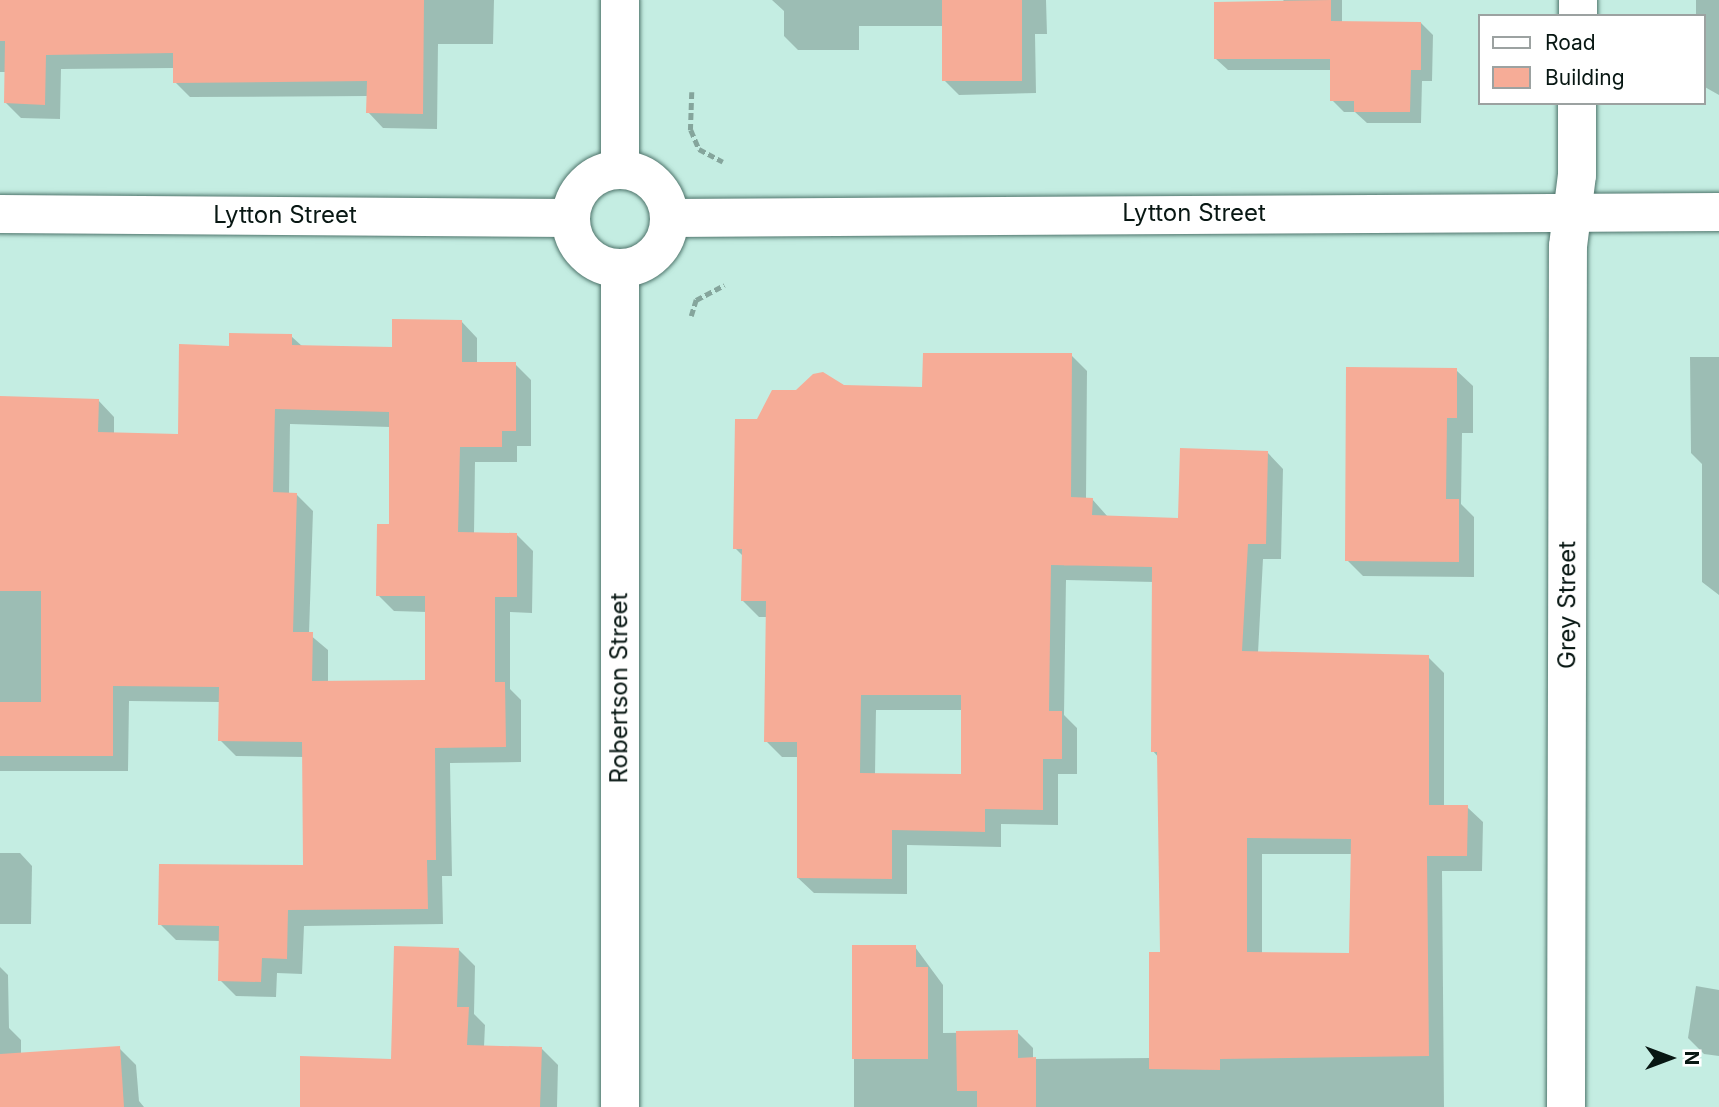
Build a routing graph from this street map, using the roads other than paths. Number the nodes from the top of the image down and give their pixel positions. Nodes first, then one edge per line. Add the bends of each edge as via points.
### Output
1 (620, 0) edge
2 (1577, 105) edge
3 (620, 169) junction
4 (1573, 211) junction
5 (1719, 212) edge
6 (0, 214) edge
7 (570, 218) junction
8 (669, 218) junction
9 (620, 268) junction
10 (620, 1107) edge
11 (1566, 1107) edge

1 - 3 street
2 - 4 street, Grey Street
3 - 7 street via 598,175 580,189
3 - 8 street via 636,171 660,189
4 - 5 street, Lytton Street
4 - 8 street, Lytton Street
4 - 11 street, Grey Street via 1568,246
6 - 7 street, Lytton Street
7 - 9 street via 573,234 590,258
8 - 9 street via 667,233 650,258
9 - 10 street, Robertson Street

